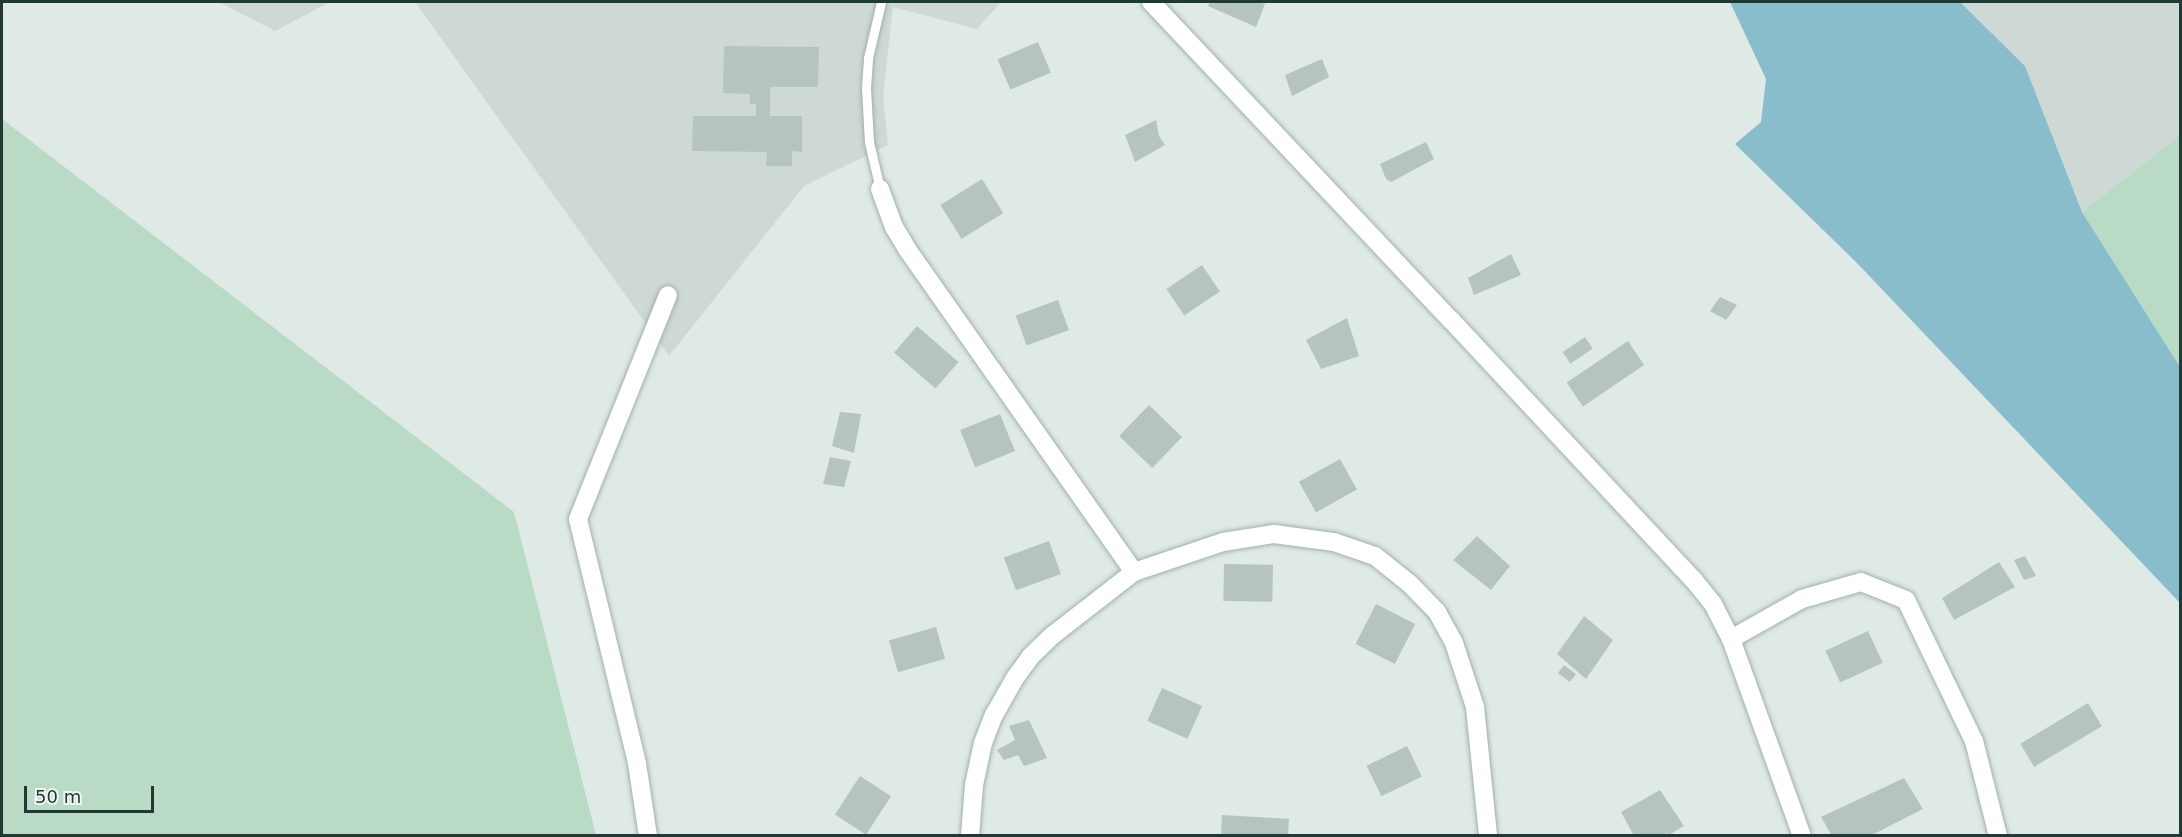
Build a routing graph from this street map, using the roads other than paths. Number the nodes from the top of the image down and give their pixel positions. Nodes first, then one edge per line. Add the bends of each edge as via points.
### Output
1 (881, 2) edge
2 (1151, 2) edge
3 (880, 189) joint
4 (668, 295) dead end
5 (1134, 572) junction
6 (1731, 639) junction
7 (648, 836) edge
8 (970, 836) edge
9 (1488, 836) edge
10 (1802, 836) edge
11 (1998, 836) edge

1 - 3 lane via 868,58 866,117
2 - 6 street via 1692,578 1713,604
3 - 5 street via 907,249
4 - 7 street via 578,519 637,763
5 - 8 street via 1053,635 1015,678 983,743 974,785
5 - 9 street via 1223,542 1274,534 1334,542 1384,562 1437,612 1454,643 1475,707
6 - 10 street
6 - 11 street via 1802,599 1861,582 1906,600 1974,741

